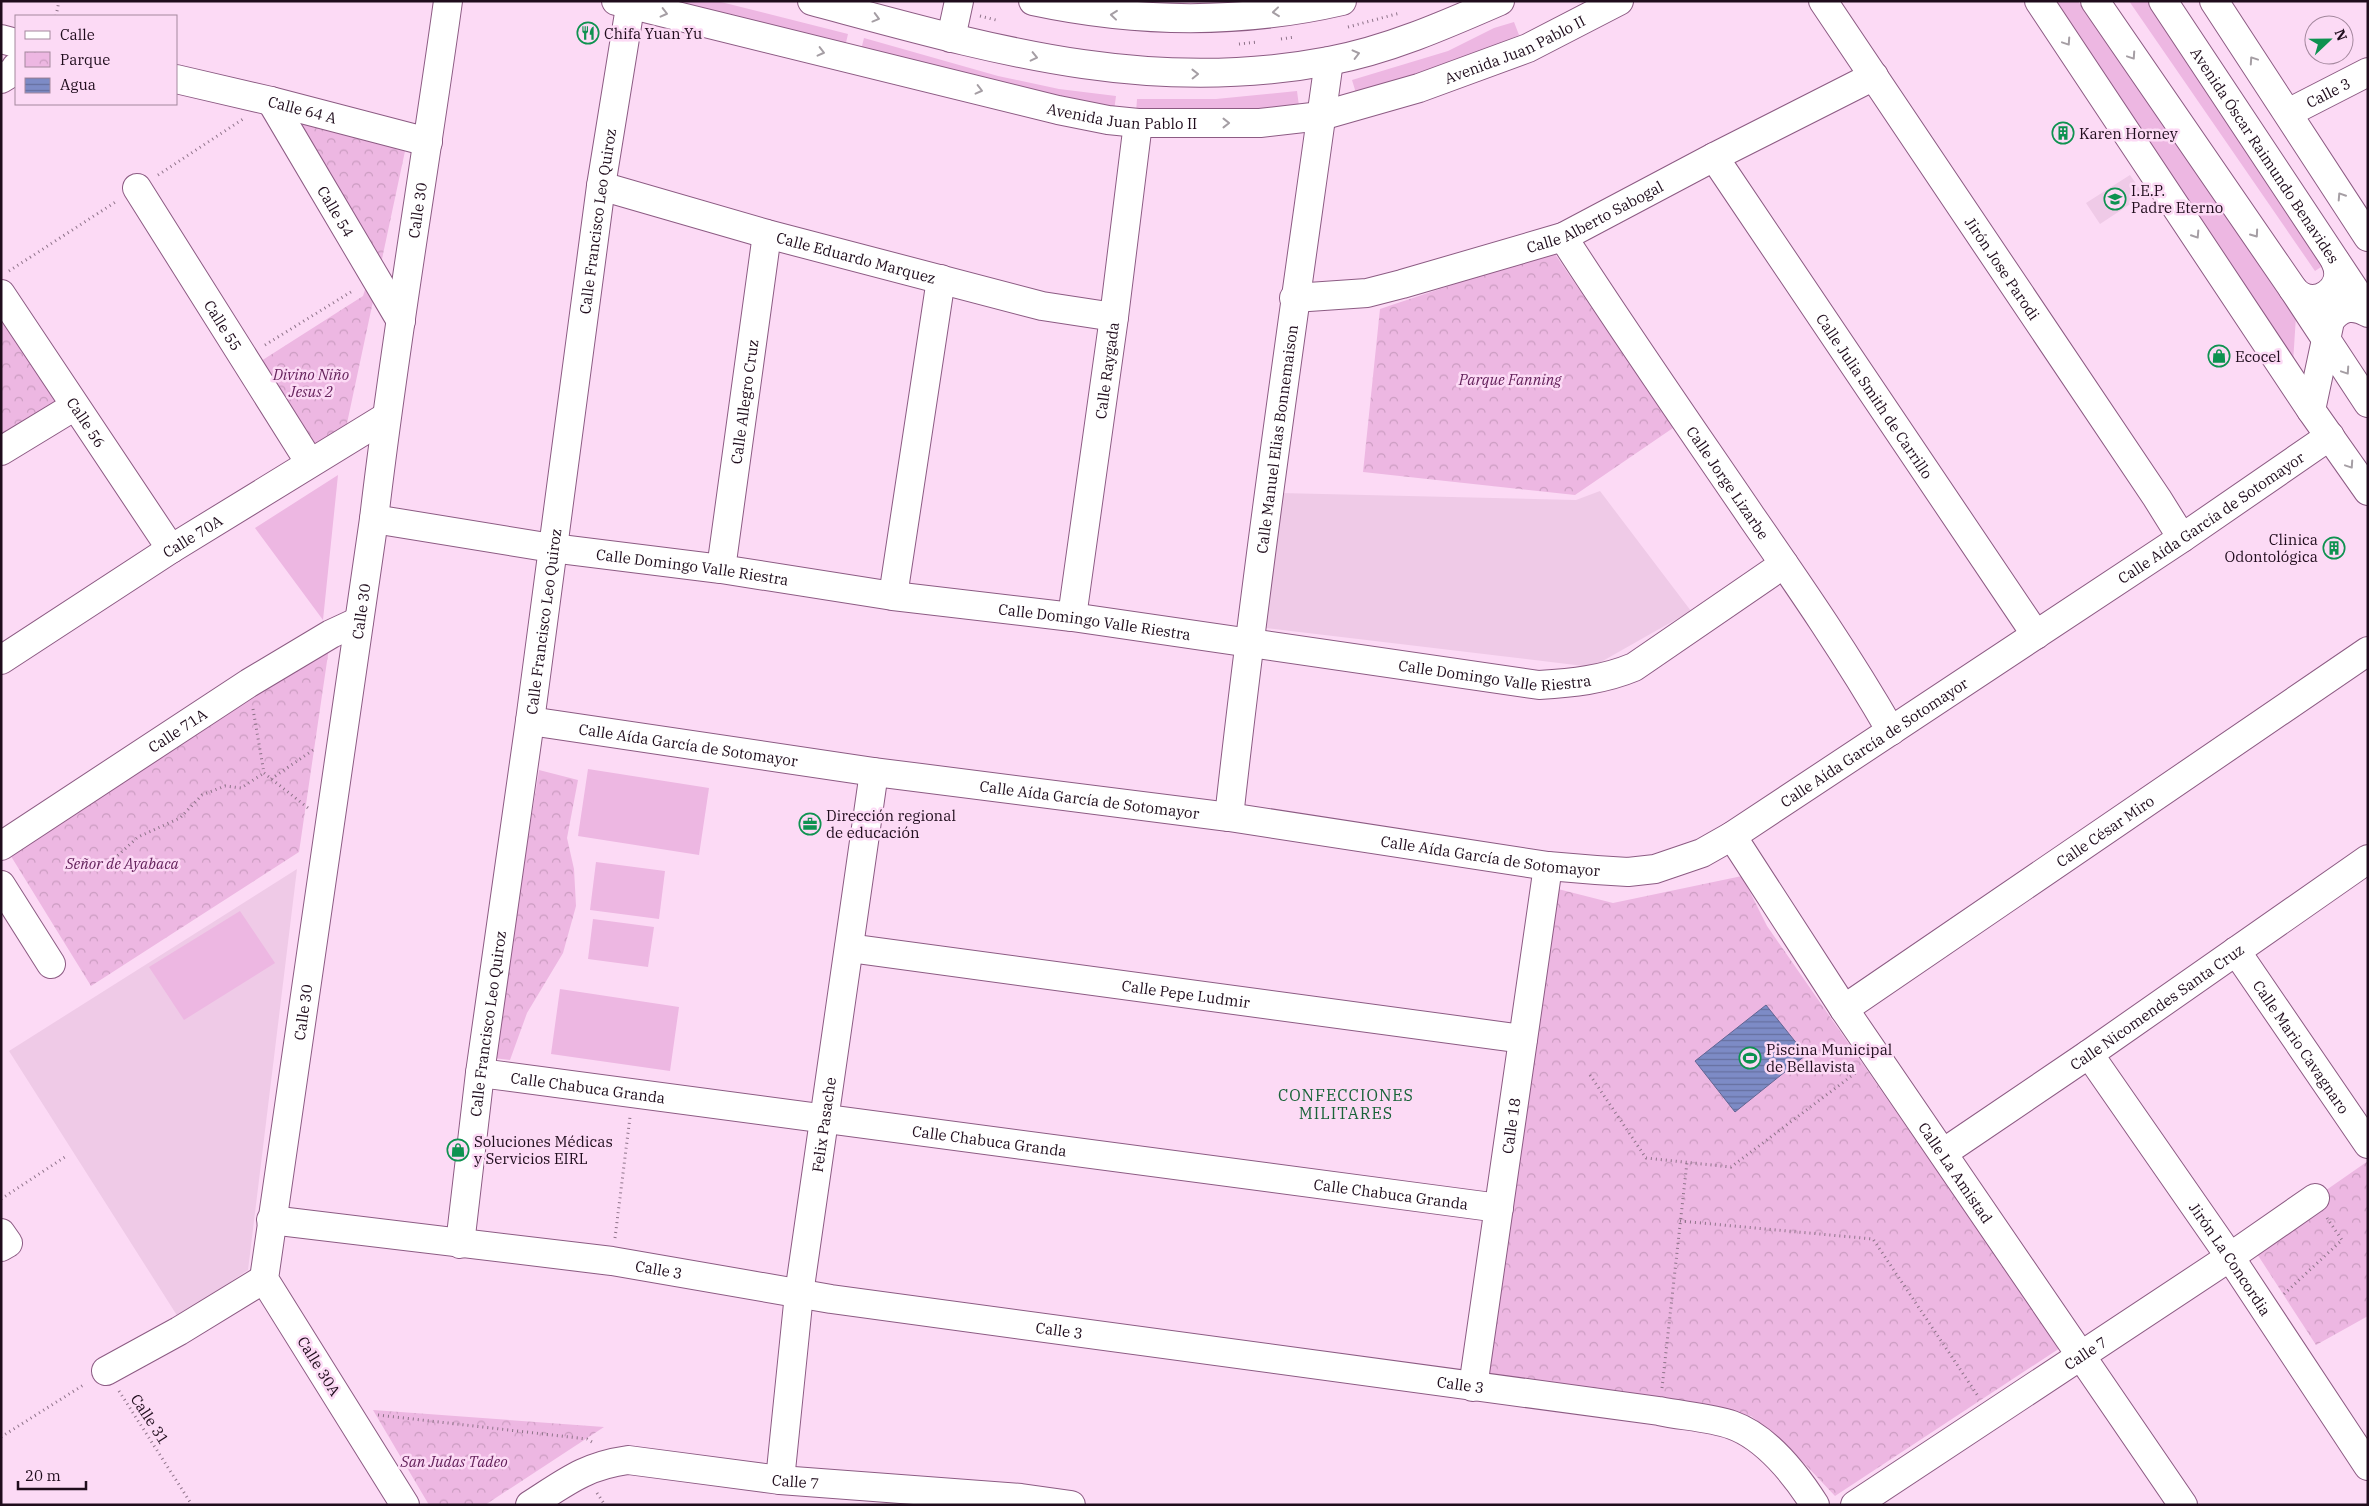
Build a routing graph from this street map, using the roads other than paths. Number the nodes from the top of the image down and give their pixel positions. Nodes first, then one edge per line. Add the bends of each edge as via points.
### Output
1 (448, 1) edge
2 (812, 1) edge
3 (959, 1) edge
4 (1033, 1) edge
5 (1342, 1) edge
6 (1500, 1) edge
7 (1619, 1) edge
8 (1823, 1) edge
9 (2039, 1) edge
10 (2094, 1) edge
11 (2163, 1) edge
12 (2214, 1) edge
13 (626, 3) edge
14 (1312, 5) edge
15 (951, 38) junction
16 (1, 39) edge
17 (15, 43) edge
18 (1329, 61) junction
19 (15, 69) edge
20 (2368, 72) edge
21 (1874, 76) junction
22 (178, 79) edge
23 (1, 80) edge
24 (272, 101) junction
25 (2288, 113) junction
26 (1321, 116) junction
27 (1138, 124) junction
28 (428, 142) junction
29 (1714, 157) junction
30 (601, 186) junction
31 (137, 188) dead end
32 (767, 234) junction
33 (1563, 237) junction
34 (2368, 237) edge
35 (2335, 261) junction
36 (941, 279) junction
37 (2293, 289) junction
38 (1, 294) edge
39 (1294, 298) junction
40 (2368, 311) edge
41 (1114, 317) junction
42 (401, 321) junction
43 (2325, 340) junction
44 (2368, 403) edge
45 (75, 406) junction
46 (2311, 410) junction
47 (386, 417) junction
48 (2330, 436) junction
49 (1, 451) edge
50 (310, 463) junction
51 (2368, 491) edge
52 (374, 519) junction
53 (2182, 538) junction
54 (552, 548) junction
55 (171, 549) junction
56 (1784, 564) junction
57 (721, 569) junction
58 (893, 596) junction
59 (1072, 617) junction
60 (359, 621) junction
61 (2036, 635) junction
62 (1248, 643) junction
63 (2368, 652) edge
64 (1, 660) edge
65 (530, 721) junction
66 (1891, 731) junction
67 (874, 772) junction
68 (1229, 817) junction
69 (1732, 836) junction
70 (1, 846) edge
71 (2368, 859) edge
72 (1548, 866) junction
73 (5, 901) edge
74 (849, 948) junction
75 (2236, 951) junction
76 (51, 964) dead end
77 (1844, 1010) junction
78 (1523, 1039) junction
79 (2089, 1054) junction
80 (480, 1073) junction
81 (824, 1120) junction
82 (2368, 1144) edge
83 (1943, 1153) junction
84 (2315, 1198) road end
85 (1499, 1208) junction
86 (271, 1220) junction
87 (460, 1244) junction
88 (2230, 1257) junction
89 (264, 1279) junction
90 (799, 1294) junction
91 (2080, 1356) junction
92 (106, 1371) road end
93 (1473, 1387) junction
94 (2368, 1466) edge
95 (780, 1480) junction
96 (1021, 1502) edge
97 (2175, 1502) edge
98 (405, 1505) edge
99 (530, 1505) edge
100 (1071, 1505) edge
101 (1814, 1505) edge
102 (1855, 1505) edge

1 - 28 street, Calle 30
2 -> 15 street
3 - 15 street
14 -> 4 street via 1203,19 1142,18 1083,12
5 - 14 street
18 -> 6 street via 1429,31
7 - 26 street, Avenida Juan Pablo II via 1528,48 1419,88
8 - 21 street, Jirón Jose Parodi
9 -> 46 street
10 -> 37 street
11 - 35 street, Avenida Óscar Raimundo Benavides
25 -> 12 street
13 -> 27 street, Avenida Juan Pablo II via 1058,110
13 - 30 street, Calle Francisco Leo Quiroz
15 -> 18 street via 1045,59 1181,74 1245,72
16 - 17 street
18 - 26 street, Calle Manuel Elias Bonnemaison
19 - 23 street
20 - 25 street, Calle 3
21 - 29 street, Calle Alberto Sabogal
21 - 53 street, Jirón Jose Parodi
22 - 24 street, Calle 64 A
24 - 28 street, Calle 64 A
24 - 42 street, Calle 54
34 -> 25 street
27 -> 26 street, Avenida Juan Pablo II via 1260,122
26 - 39 street, Calle Manuel Elias Bonnemaison
27 - 41 street, Calle Raygada
28 - 42 street, Calle 30
29 - 33 street, Calle Alberto Sabogal
29 - 61 street, Calle Julia Smith de Carrillo
30 - 32 street, Calle Eduardo Marquez
30 - 54 street, Calle Francisco Leo Quiroz
31 - 50 street, Calle 55
32 - 36 street, Calle Eduardo Marquez
32 - 57 street, Calle Allegro Cruz
33 - 39 street, Calle Alberto Sabogal via 1367,293
33 - 56 street, Calle Jorge Lizarbe
35 - 37 street via 2338,279 2327,295 2309,299
35 - 40 street, Avenida Óscar Raimundo Benavides
36 - 41 street, Calle Eduardo Marquez via 1042,306
36 - 58 street
37 - 43 street
38 - 45 street, Calle 56
39 - 62 street, Calle Manuel Elias Bonnemaison
40 - 43 street via 2354,307 2340,310 2330,321
41 - 59 street, Calle Raygada
42 - 47 street, Calle 30
43 -> 44 street
43 - 46 street
45 - 49 street
45 - 55 street, Calle 56
46 - 48 street
47 - 50 street, Calle 70A
47 - 52 street, Calle 30
48 -> 51 street
48 - 53 street, Calle Aída García de Sotomayor
50 - 55 street, Calle 70A
52 - 54 street, Calle Domingo Valle Riestra
52 - 60 street, Calle 30
53 - 61 street, Calle Aída García de Sotomayor
54 - 57 street, Calle Domingo Valle Riestra
54 - 65 street, Calle Francisco Leo Quiroz
55 - 64 street, Calle 70A
56 - 62 street, Calle Domingo Valle Riestra via 1634,667 1612,676 1574,683 1539,685
56 - 66 street, Calle Jorge Lizarbe
57 - 58 street, Calle Domingo Valle Riestra
58 - 59 street, Calle Domingo Valle Riestra
59 - 62 street, Calle Domingo Valle Riestra
60 - 70 street, Calle 71A via 249,683
60 - 86 street, Calle 30
61 - 66 street, Calle Aída García de Sotomayor
62 - 68 street, Calle Manuel Elias Bonnemaison
63 - 77 street, Calle César Miro
65 - 67 street, Calle Aída García de Sotomayor
65 - 80 street, Calle Francisco Leo Quiroz
66 - 69 street, Calle Aída García de Sotomayor
67 - 68 street, Calle Aída García de Sotomayor
67 - 74 street, Felix Pasache
68 - 72 street, Calle Aída García de Sotomayor
69 - 72 street, Calle Aída García de Sotomayor via 1702,853 1655,869 1628,872
69 - 77 street, Calle La Amistad
71 - 75 street, Calle Nicomendes Santa Cruz
72 - 78 street, Calle 18
73 - 76 street
74 - 78 street, Calle Pepe Ludmir
74 - 81 street, Felix Pasache
75 - 79 street, Calle Nicomendes Santa Cruz
75 - 82 street, Calle Mario Cavagnaro
77 - 83 street, Calle La Amistad
78 - 85 street, Calle 18
79 - 83 street, Calle Nicomendes Santa Cruz
79 - 88 street, Jirón La Concordia
80 - 81 street, Calle Chabuca Granda
80 - 87 street, Calle Francisco Leo Quiroz
81 - 85 street, Calle Chabuca Granda
81 - 90 street, Felix Pasache
83 - 91 street, Calle La Amistad
84 - 88 street, Calle 7
85 - 93 street, Calle 18
86 - 87 street, Calle 3
86 - 89 street
87 - 90 street, Calle 3 via 612,1261
88 - 91 street, Calle 7
88 - 94 street, Jirón La Concordia
89 - 92 street
89 - 98 street, Calle 30A
90 - 93 street, Calle 3
90 - 95 street, Felix Pasache
91 - 97 street, Calle La Amistad
91 - 102 street, Calle 7
93 - 101 street, Calle 3 via 1659,1411 1732,1425 1764,1445 1797,1477
95 - 96 street, Calle 7
95 - 99 street, Calle 7 via 628,1460 583,1471
96 - 100 street, Calle 7

